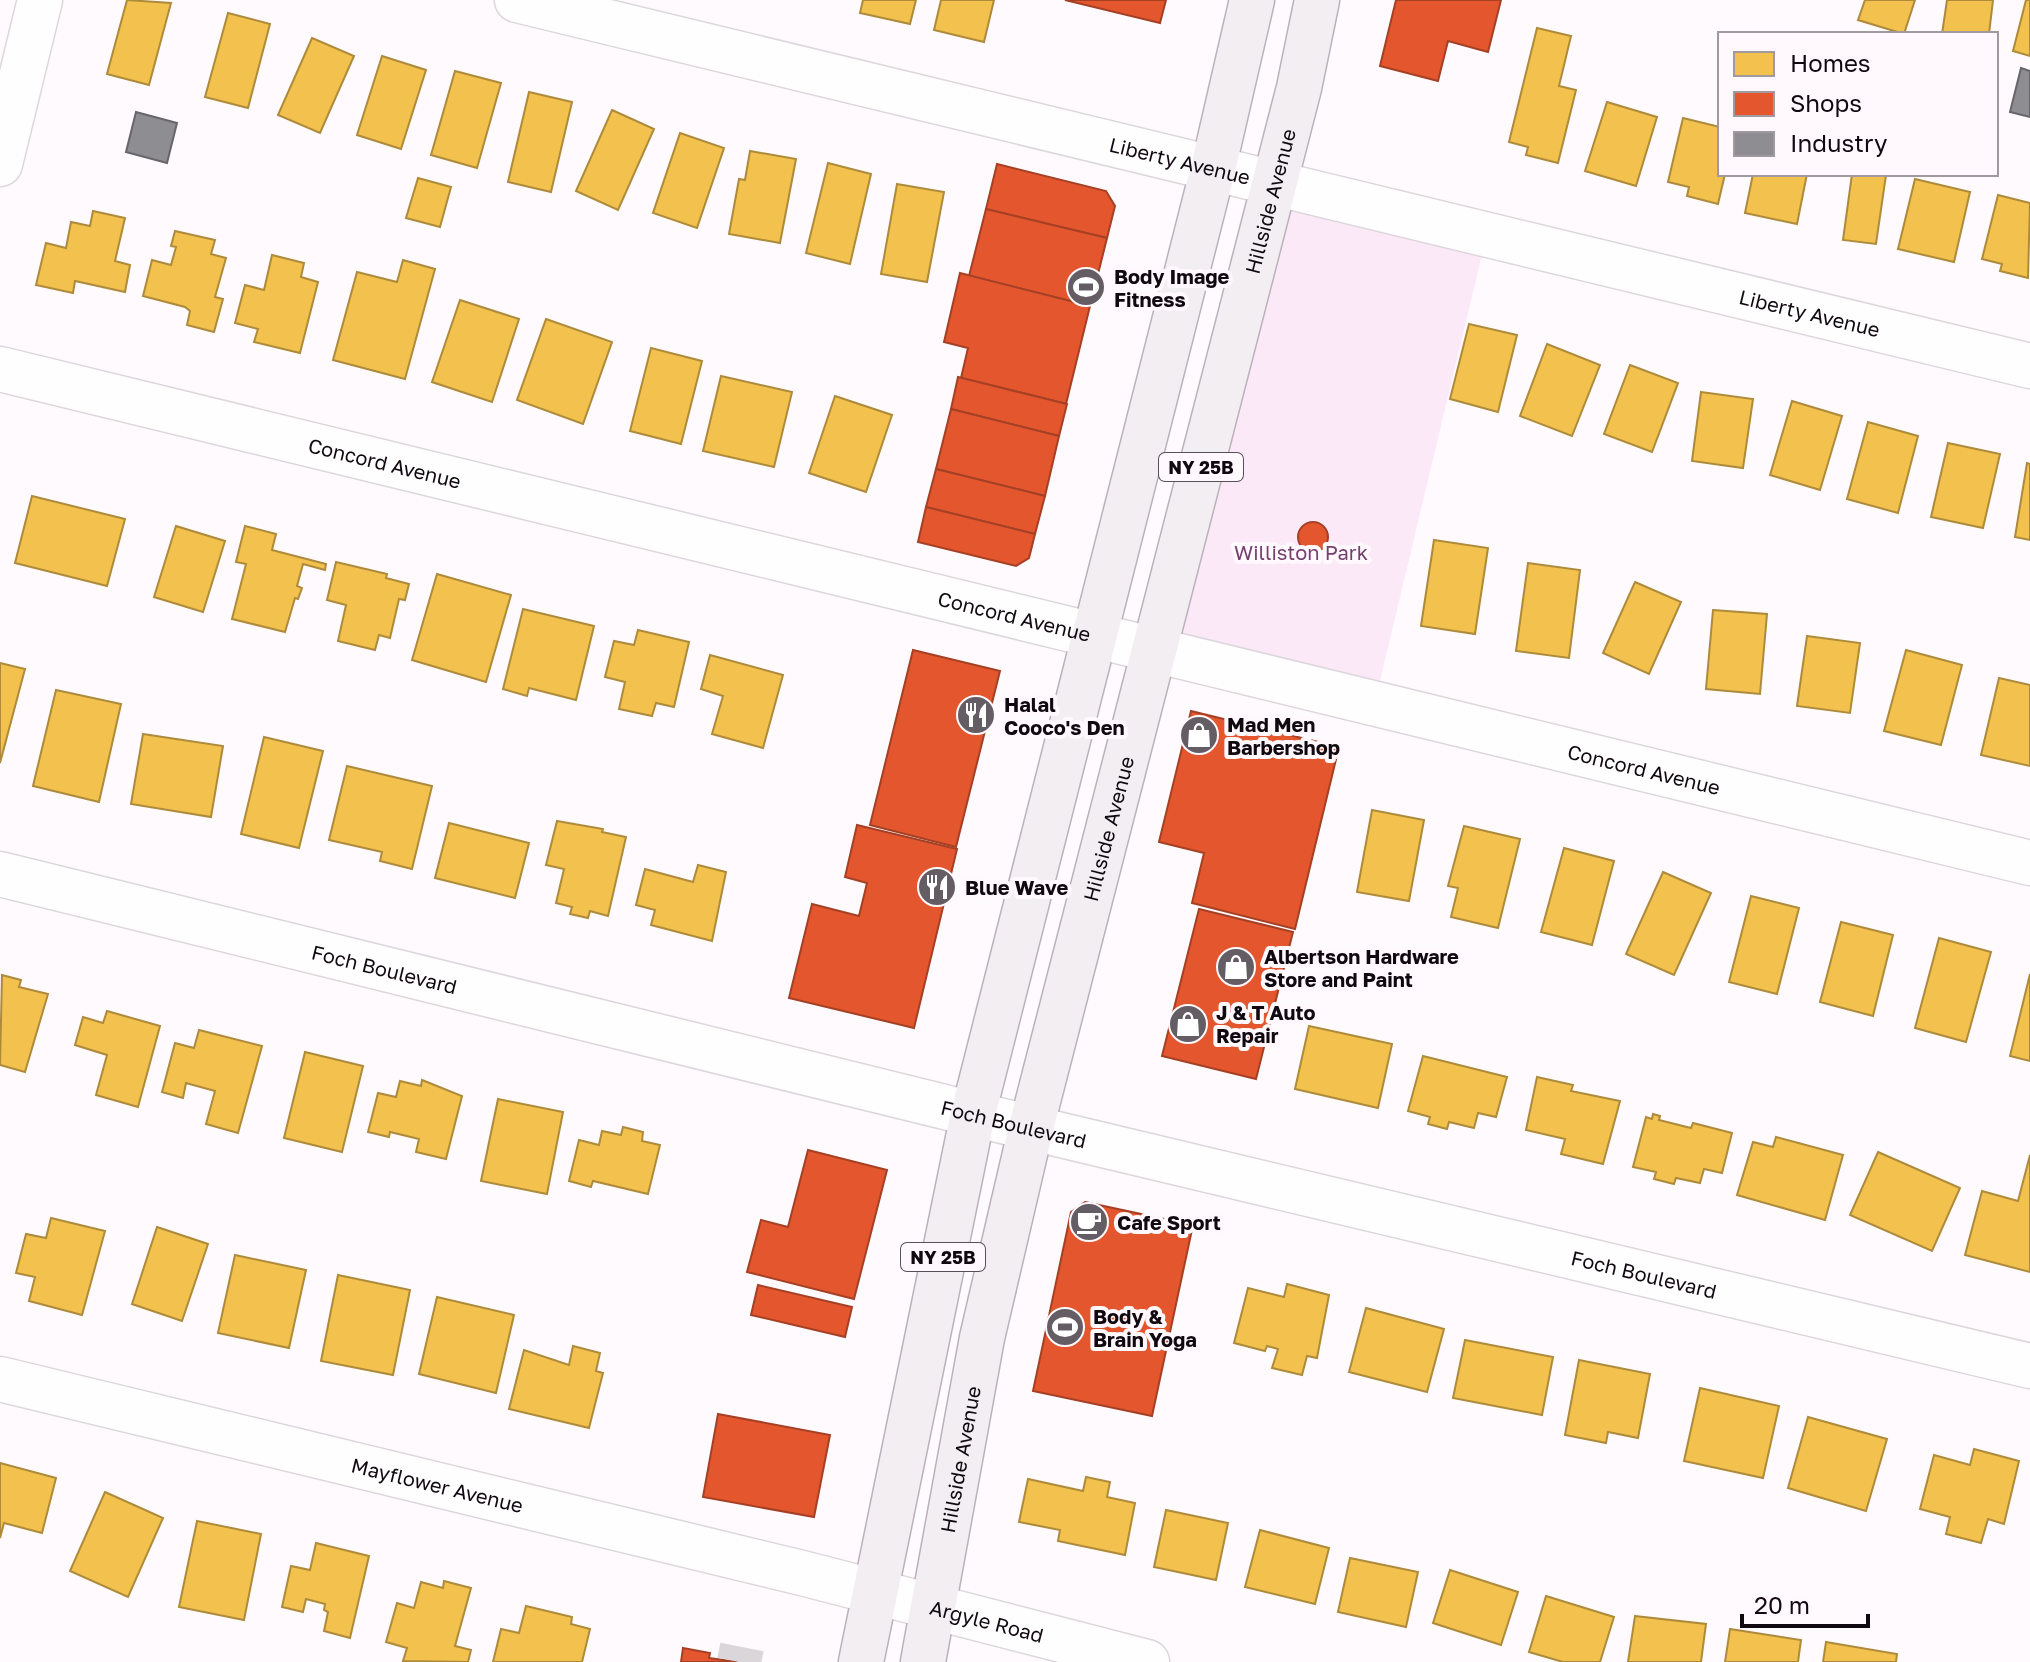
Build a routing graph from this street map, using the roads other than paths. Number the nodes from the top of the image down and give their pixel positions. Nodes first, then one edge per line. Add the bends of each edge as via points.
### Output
1 (40, 0) edge
2 (517, 0) edge
3 (1252, 0) edge
4 (1317, 0) edge
5 (15, 40) edge
6 (0, 164) edge
7 (1213, 169) junction
8 (1274, 184) junction
9 (2030, 366) edge
10 (0, 369) edge
11 (1094, 633) junction
12 (1154, 648) junction
13 (2030, 863) edge
14 (0, 874) edge
15 (973, 1114) junction
16 (1031, 1128) junction
17 (2030, 1366) edge
18 (0, 1379) edge
19 (873, 1593) junction
20 (932, 1609) junction
21 (861, 1662) edge
22 (923, 1662) edge
23 (1147, 1662) edge

1 - 5 street
2 - 7 street, Liberty Avenue
3 - 7 main road, NY 25B
4 - 8 main road, Hillside Avenue / NY 25B
5 - 6 street
7 - 8 street, Liberty Avenue
7 - 11 main road, NY 25B
8 - 9 street, Liberty Avenue
8 - 12 main road, Hillside Avenue / NY 25B
10 - 11 street, Concord Avenue
11 - 12 street, Concord Avenue
11 - 15 main road, NY 25B
12 - 13 street, Concord Avenue
12 - 16 main road, Hillside Avenue / NY 25B
14 - 15 street, Foch Boulevard
15 - 16 street, Foch Boulevard
15 - 19 main road, NY 25B
16 - 17 street, Foch Boulevard
16 - 20 main road, Hillside Avenue / NY 25B via 982,1338
18 - 19 street, Mayflower Avenue
19 - 20 street, Argyle Road
19 - 21 main road, NY 25B
20 - 22 main road, Hillside Avenue / NY 25B
20 - 23 street, Argyle Road

